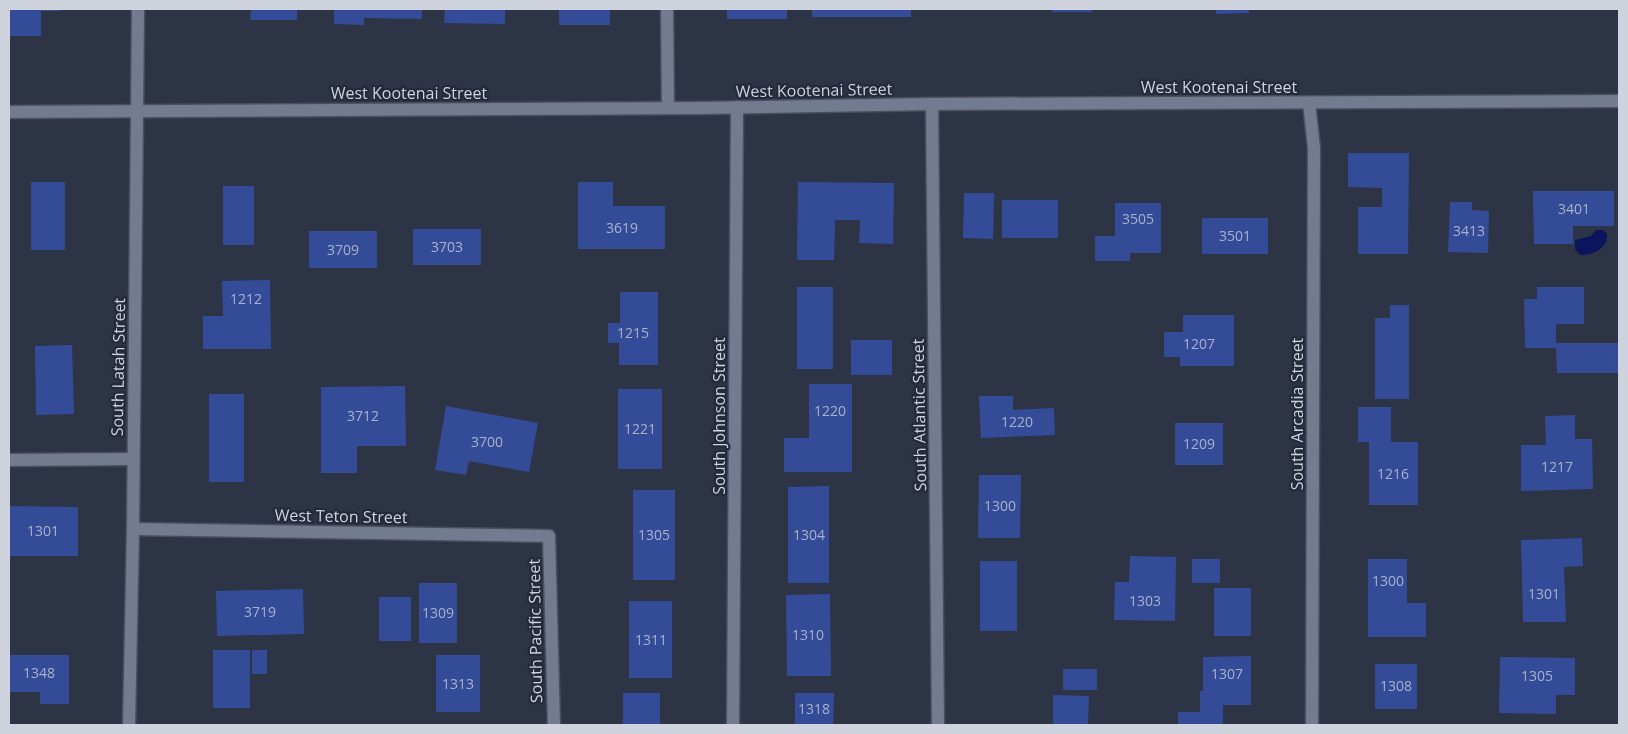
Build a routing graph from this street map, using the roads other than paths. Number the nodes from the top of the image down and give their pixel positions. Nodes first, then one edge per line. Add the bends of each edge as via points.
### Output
1 (138, 9) edge
2 (667, 9) edge
3 (1619, 101) edge
4 (1309, 103) junction
5 (932, 104) junction
6 (737, 107) junction
7 (668, 108) junction
8 (136, 111) junction
9 (9, 112) edge
10 (133, 459) junction
11 (9, 460) edge
12 (133, 528) junction
13 (549, 536) joint
14 (130, 725) edge
15 (554, 725) edge
16 (733, 725) edge
17 (938, 725) edge
18 (1312, 725) edge

1 - 8 street, South Latah Street
2 - 7 street
3 - 4 street, West Kootenai Street
4 - 5 street, West Kootenai Street
4 - 18 street, South Arcadia Street via 1314,148
5 - 6 street, West Kootenai Street
5 - 17 street, South Atlantic Street
6 - 7 street, West Kootenai Street
6 - 16 street, South Johnson Street
7 - 8 street, West Kootenai Street
8 - 9 street, West Kootenai Street
8 - 10 street, South Latah Street
10 - 11 street
10 - 12 street, South Latah Street
12 - 13 street, West Teton Street
12 - 14 street, South Latah Street
13 - 15 street, South Pacific Street

